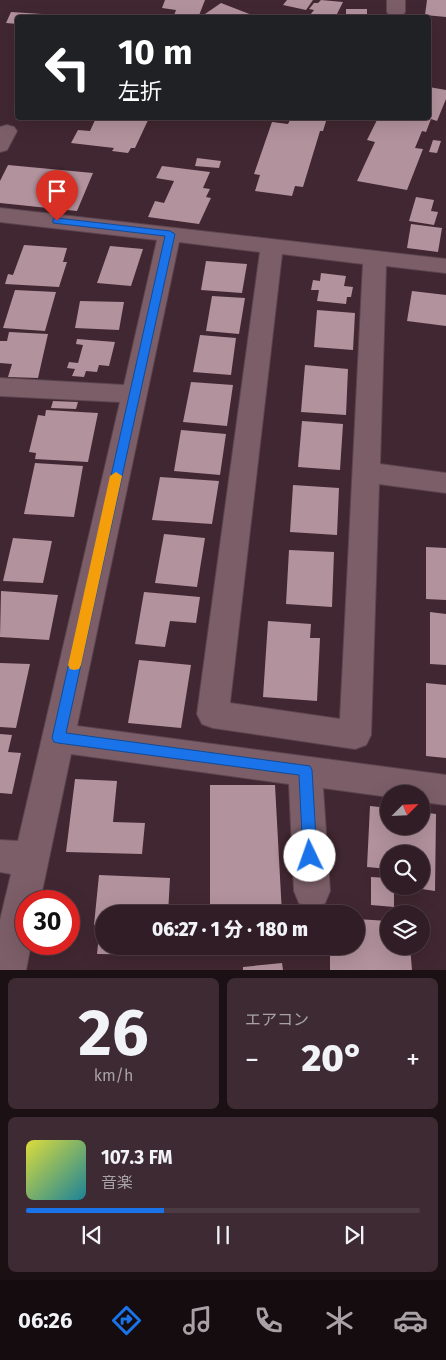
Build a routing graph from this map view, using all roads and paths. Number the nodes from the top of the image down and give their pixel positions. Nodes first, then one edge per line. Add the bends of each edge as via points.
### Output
1 (0, 215) edge
2 (170, 234) junction
3 (272, 246) junction
4 (375, 258) junction
5 (446, 266) edge
6 (0, 387) edge
7 (134, 394) junction
8 (366, 472) junction
9 (446, 483) edge
10 (58, 738) junction
11 (305, 770) junction
12 (446, 790) edge
13 (16, 858) edge
14 (312, 891) dead end
15 (7, 970) edge

1 - 2 street
2 - 3 street
2 - 7 street
3 - 4 street
3 - 8 street via 213,714 355,735
4 - 5 street
4 - 8 street
6 - 7 street
7 - 10 street
8 - 9 street
10 - 11 street
10 - 13 street
11 - 12 street
11 - 14 street
13 - 15 street

